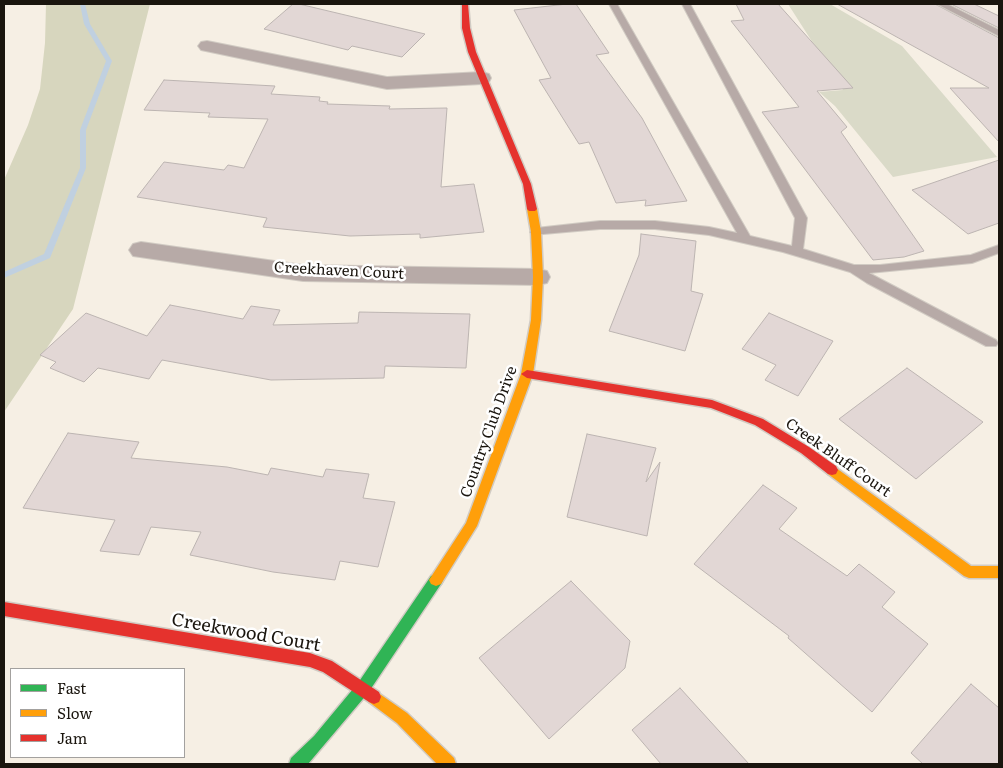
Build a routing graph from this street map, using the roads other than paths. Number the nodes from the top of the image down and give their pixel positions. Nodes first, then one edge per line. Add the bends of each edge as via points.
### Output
1 (465, 4) edge
2 (613, 4) edge
3 (686, 4) edge
4 (940, 4) edge
5 (999, 33) edge
6 (207, 46) dead end
7 (482, 78) junction
8 (536, 232) junction
9 (746, 239) junction
10 (999, 249) edge
11 (140, 250) dead end
12 (797, 252) junction
13 (854, 269) junction
14 (538, 277) junction
15 (991, 343) dead end
16 (527, 374) junction
17 (999, 572) edge
18 (4, 609) edge
19 (363, 688) junction
20 (297, 764) edge
21 (448, 764) edge

1 - 7 street, Country Club Drive via 466,28
2 - 9 lane
3 - 12 lane via 801,218
4 - 5 lane
6 - 7 street via 387,83
7 - 8 street, Country Club Drive via 526,184
8 - 9 lane via 655,224
8 - 14 street, Country Club Drive
9 - 12 lane
10 - 13 lane via 972,259
11 - 14 street, Creekhaven Court via 303,272
12 - 13 lane
13 - 15 lane
14 - 16 street, Country Club Drive via 536,320
16 - 17 street, Creek Bluff Court via 712,404 759,422 805,450 970,572
16 - 19 street, Country Club Drive via 471,526
18 - 19 street, Creekwood Court via 310,660 327,666
19 - 20 street, Country Club Drive
19 - 21 street, Creekwood Court via 402,718

